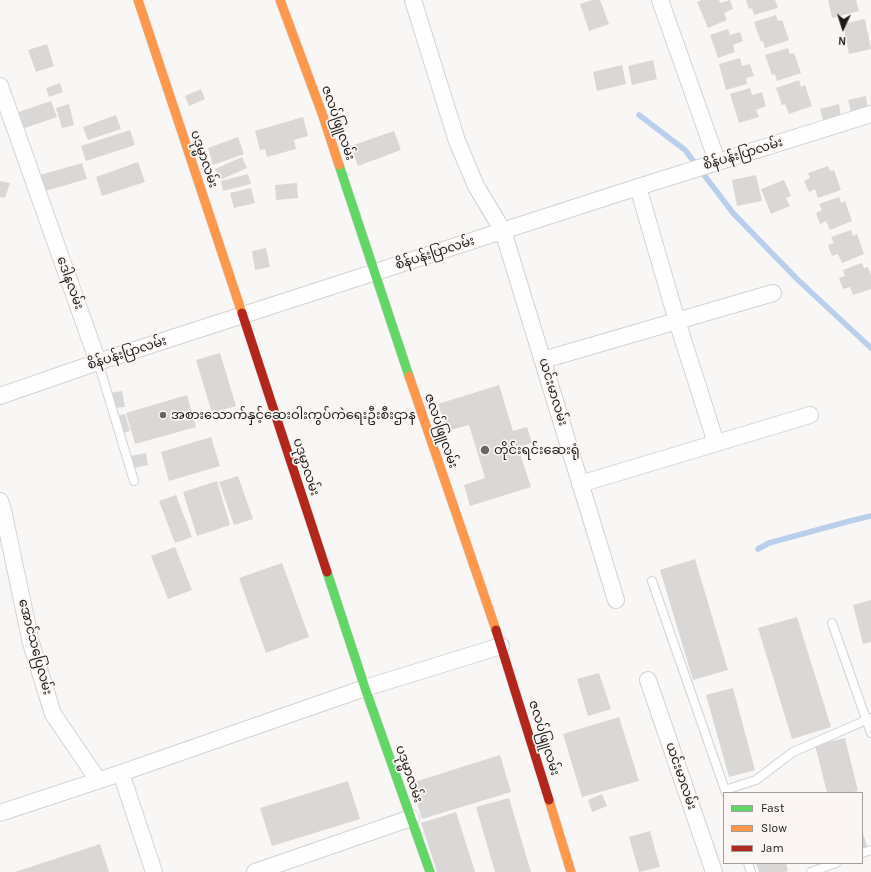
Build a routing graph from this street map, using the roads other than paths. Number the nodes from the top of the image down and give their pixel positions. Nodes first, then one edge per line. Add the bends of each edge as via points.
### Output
1 (138, 0) edge
2 (280, 0) edge
3 (413, 0) edge
4 (660, 0) edge
5 (0, 86) edge
6 (871, 114) edge
7 (717, 161) junction
8 (638, 187) junction
9 (503, 231) junction
10 (374, 273) junction
11 (772, 293) dead end
12 (243, 315) junction
13 (677, 321) junction
14 (543, 360) junction
15 (98, 362) junction
16 (0, 396) edge
17 (810, 415) dead end
18 (716, 443) junction
19 (134, 481) dead end
20 (580, 484) junction
21 (0, 501) edge
22 (652, 581) dead end
23 (616, 600) dead end
24 (832, 623) dead end
25 (501, 646) junction
26 (648, 680) dead end
27 (365, 688) junction
28 (869, 719) edge
29 (871, 733) edge
30 (121, 773) junction
31 (98, 780) junction
32 (726, 792) edge
33 (0, 812) edge
34 (411, 818) junction
35 (833, 864) edge
36 (154, 872) edge
37 (255, 872) edge
38 (430, 872) edge
39 (571, 872) edge
40 (714, 872) edge
41 (811, 872) edge

1 - 12 street, ပဒုမ္မာလမ်း
2 - 10 street, ဇလပ်ဖြူလမ်း via 323,116
3 - 9 street, ယင်းမာလမ်း via 457,141 476,186
4 - 7 street
5 - 15 street, ဒေါနလမ်း
6 - 7 street, စိန်ပန်းပြာလမ်း
7 - 8 street, စိန်ပန်းပြာလမ်း
8 - 9 street, စိန်ပန်းပြာလမ်း
8 - 13 street
9 - 10 street, စိန်ပန်းပြာလမ်း
9 - 14 street, ယင်းမာလမ်း
10 - 12 street, စိန်ပန်းပြာလမ်း
10 - 25 street, ဇလပ်ဖြူလမ်း
11 - 13 street
12 - 15 street, စိန်ပန်းပြာလမ်း
12 - 27 street, ပဒုမ္မာလမ်း
13 - 14 street
13 - 18 street
14 - 20 street, ယင်းမာလမ်း
15 - 16 street, စိန်ပန်းပြာလမ်း
15 - 19 lane, ဒေါနလမ်း
17 - 18 street
18 - 20 street
20 - 23 street, ယင်းမာလမ်း
21 - 31 street, အောင်သပြေလမ်း via 31,643 53,714
22 - 32 lane
24 - 28 lane
25 - 27 street
25 - 39 street, ဇလပ်ဖြူလမ်း
26 - 40 street, ယင်းမာလမ်း
27 - 30 street
27 - 34 street, ပဒုမ္မာလမ်း
28 - 29 lane
28 - 32 lane via 793,752 756,780
30 - 31 street
30 - 36 street
31 - 33 street
34 - 37 street
34 - 38 street, ပဒုမ္မာလမ်း
35 - 41 lane

